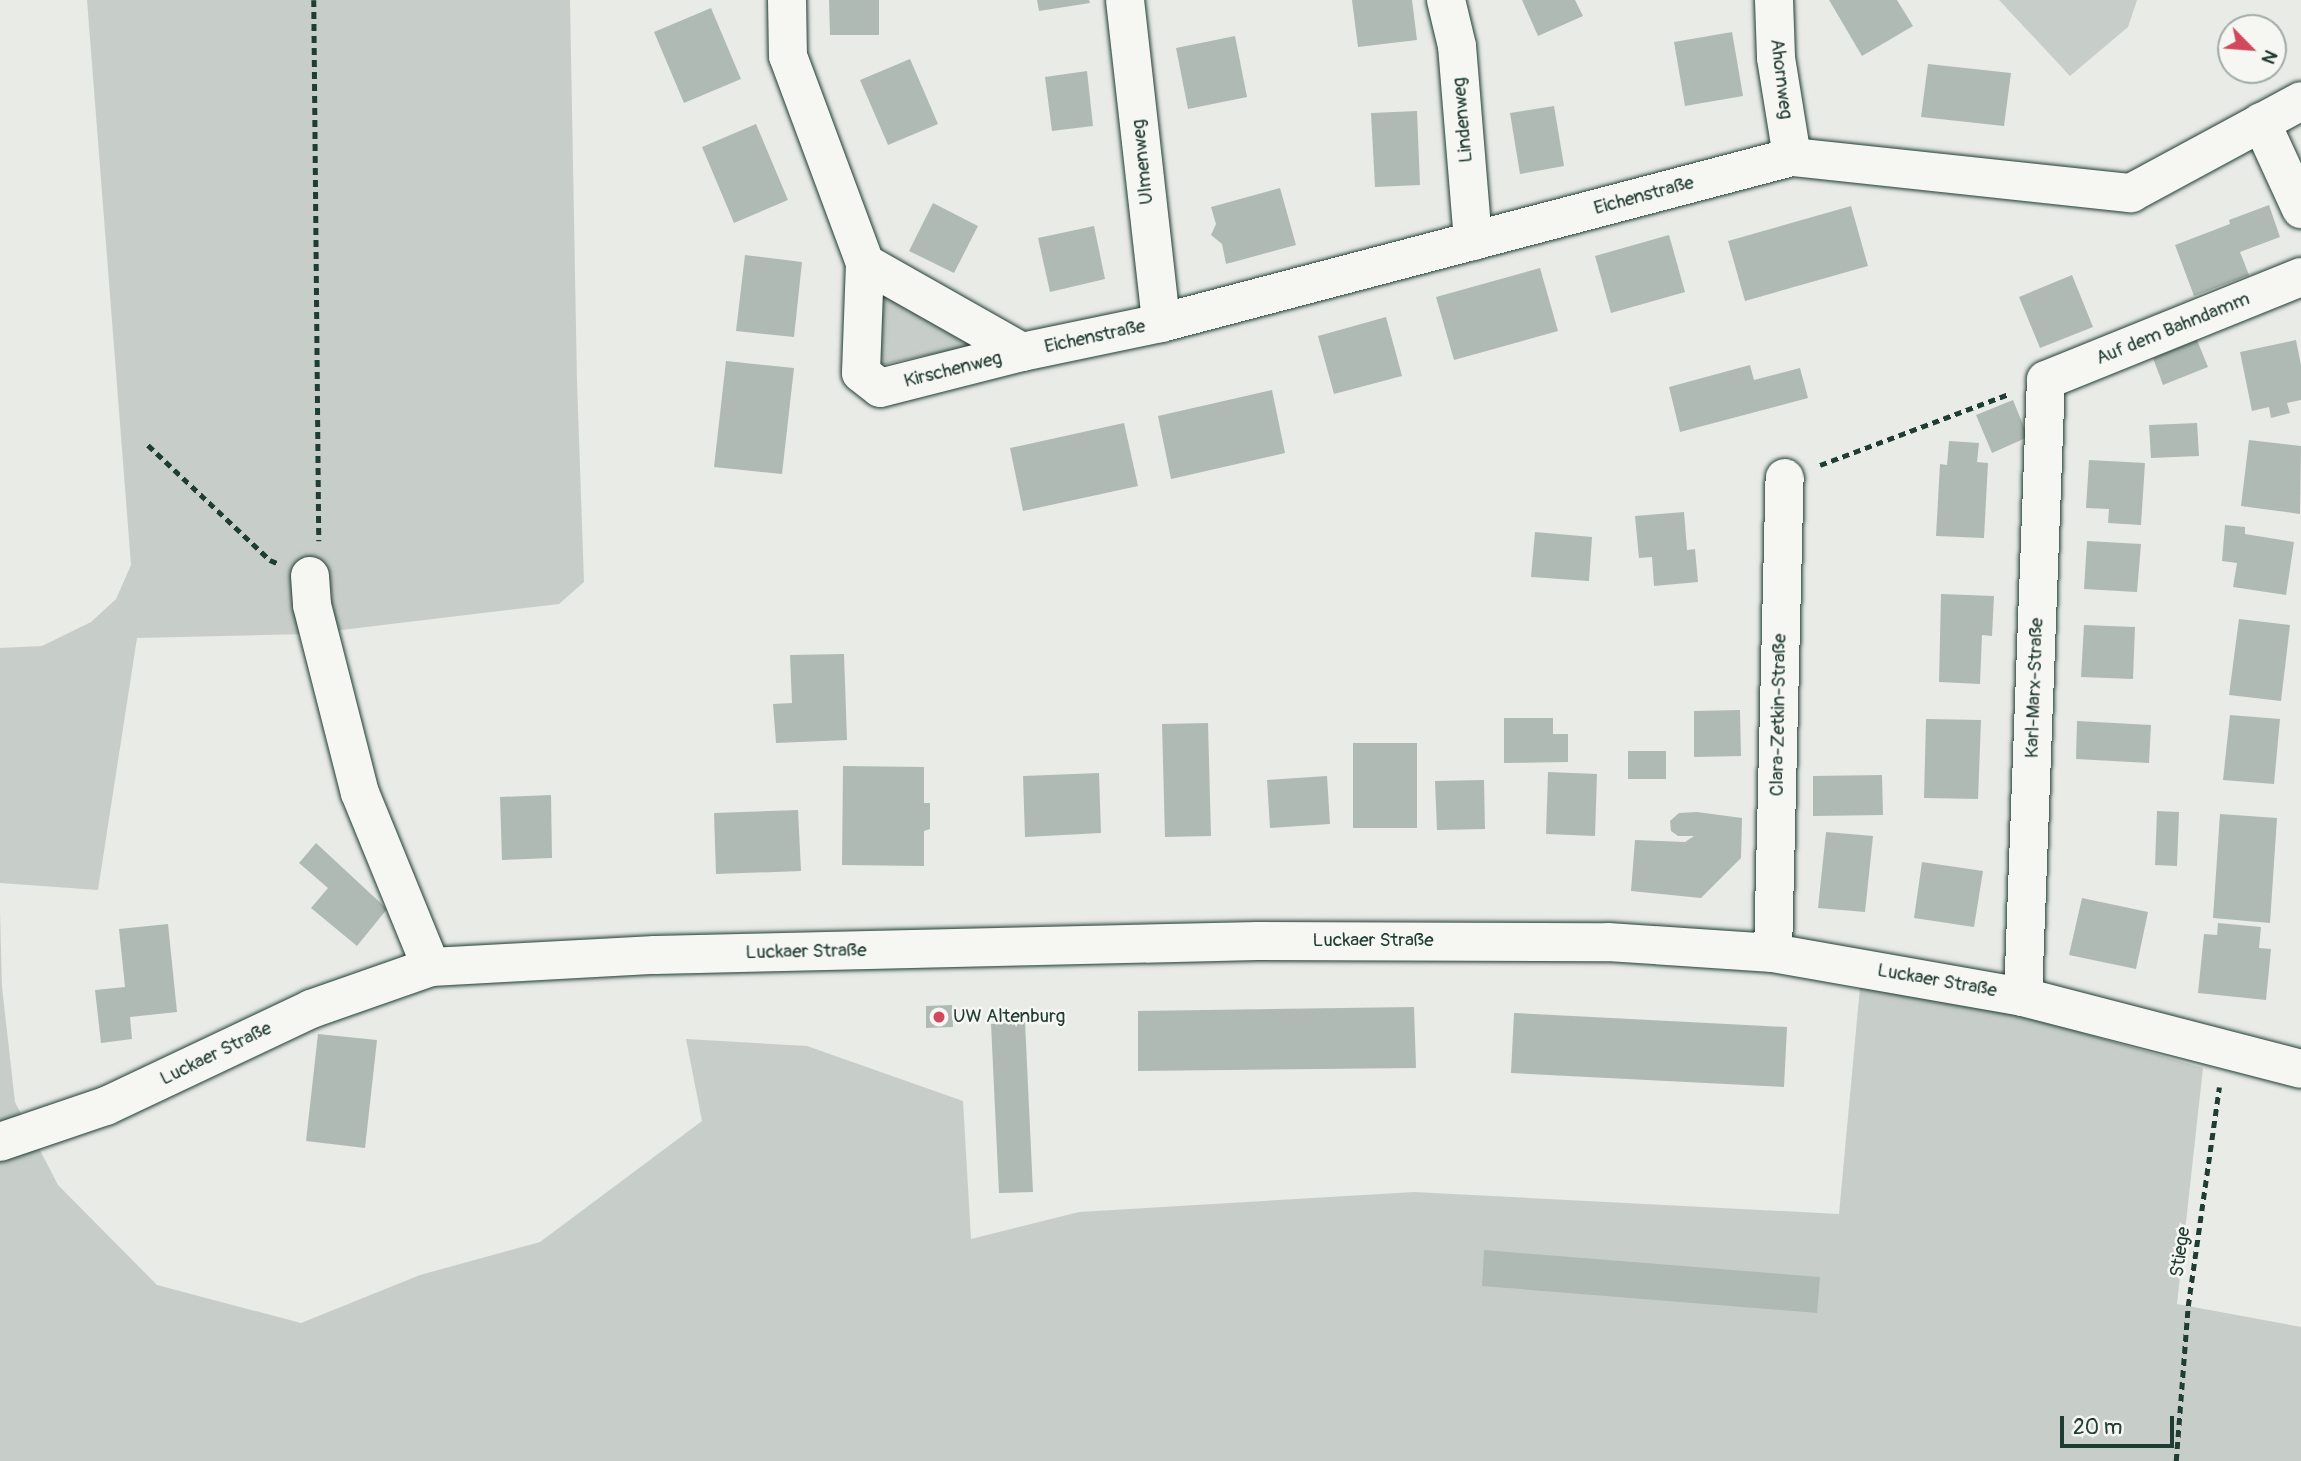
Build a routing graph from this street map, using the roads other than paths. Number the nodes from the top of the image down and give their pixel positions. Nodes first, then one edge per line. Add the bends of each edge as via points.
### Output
1 (787, 0) edge
2 (1125, 0) edge
3 (1446, 0) edge
4 (1774, 0) edge
5 (2301, 101) edge
6 (2261, 122) junction
7 (1792, 157) junction
8 (2301, 209) edge
9 (1473, 241) junction
10 (864, 262) junction
11 (2301, 277) edge
12 (1161, 323) junction
13 (1022, 352) junction
14 (2046, 380) joint
15 (1785, 478) road end
16 (310, 576) road end
17 (1773, 953) junction
18 (431, 967) junction
19 (2023, 996) junction
20 (2301, 1069) edge
21 (0, 1142) edge

1 - 10 street, Kirschenweg via 788,56
2 - 12 street, Ulmenweg
3 - 9 street, Lindenweg via 1457,46
4 - 7 street, Ahornweg via 1776,58
5 - 6 street, Eichenstraße
6 - 7 street, Eichenstraße via 2131,193
6 - 8 street
7 - 9 street, Eichenstraße
9 - 12 street, Eichenstraße
10 - 13 street, Kirschenweg
10 - 13 street, Kirschenweg via 861,373 880,388
11 - 14 street, Auf dem Bahndamm
12 - 13 street, Eichenstraße
14 - 19 street, Karl-Marx-Straße
15 - 17 street, Clara-Zetkin-Straße
16 - 18 street via 312,605 360,793
17 - 18 street, Luckaer Straße via 1608,942 1258,941 655,955
17 - 19 street, Luckaer Straße
18 - 21 street, Luckaer Straße via 311,1009 106,1106
19 - 20 street, Luckaer Straße

